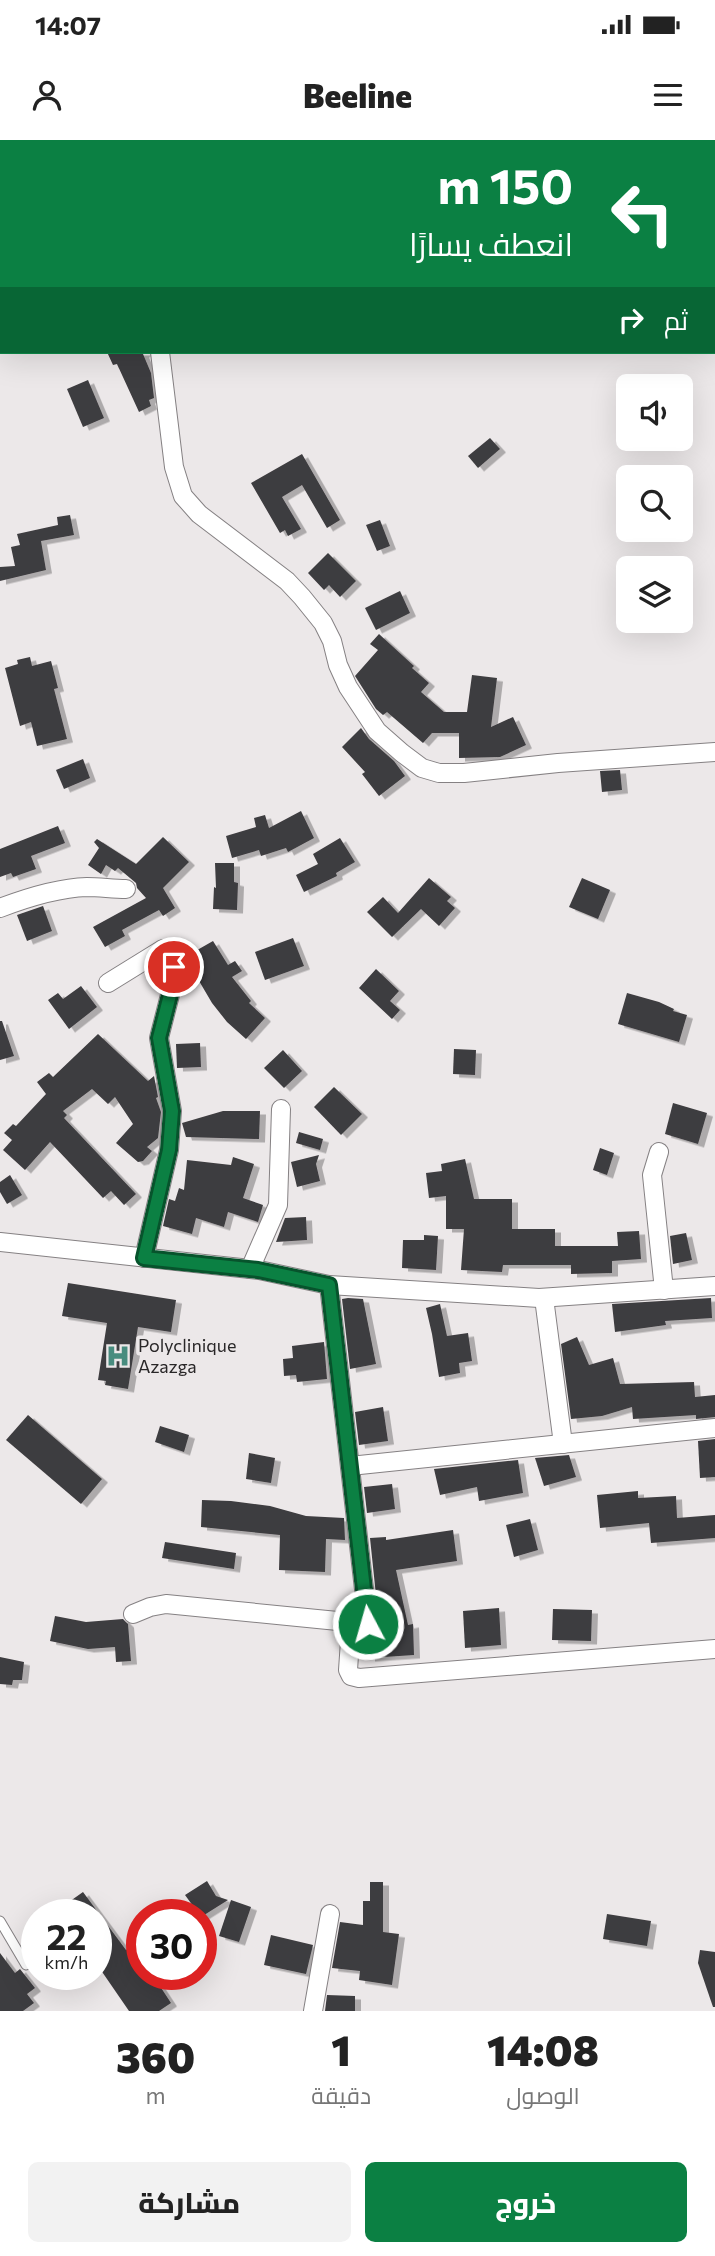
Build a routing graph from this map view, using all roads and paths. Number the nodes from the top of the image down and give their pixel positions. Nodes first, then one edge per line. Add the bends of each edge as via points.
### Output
1 (160, 354) edge
2 (715, 752) edge
3 (126, 889) dead end
4 (0, 908) edge
5 (108, 983) dead end
6 (281, 1109) dead end
7 (659, 1152) dead end
8 (0, 1242) edge
9 (144, 1258) junction
10 (250, 1269) junction
11 (329, 1285) junction
12 (715, 1286) edge
13 (664, 1290) junction
14 (544, 1298) junction
15 (715, 1428) edge
16 (563, 1444) junction
17 (350, 1466) junction
18 (132, 1614) dead end
19 (368, 1624) junction
20 (715, 1649) edge
21 (330, 1914) dead end
22 (0, 1921) edge
23 (21, 1957) edge
24 (313, 2011) edge

1 - 2 street via 174,467 183,496 199,514 288,581 323,623 348,687 377,731 422,768 439,774 485,772
3 - 4 street via 66,890
5 - 9 street via 163,949 173,953 172,987 159,1038 172,1111 169,1150
6 - 10 street via 278,1205
7 - 13 street via 652,1175
8 - 9 street
9 - 10 street
10 - 11 street
11 - 14 street
11 - 17 street
12 - 13 street
13 - 14 street
14 - 16 street
15 - 16 street
16 - 17 street
17 - 19 street
18 - 19 street via 166,1604
19 - 20 street via 350,1641 348,1670 359,1678
21 - 24 street
22 - 23 lane

